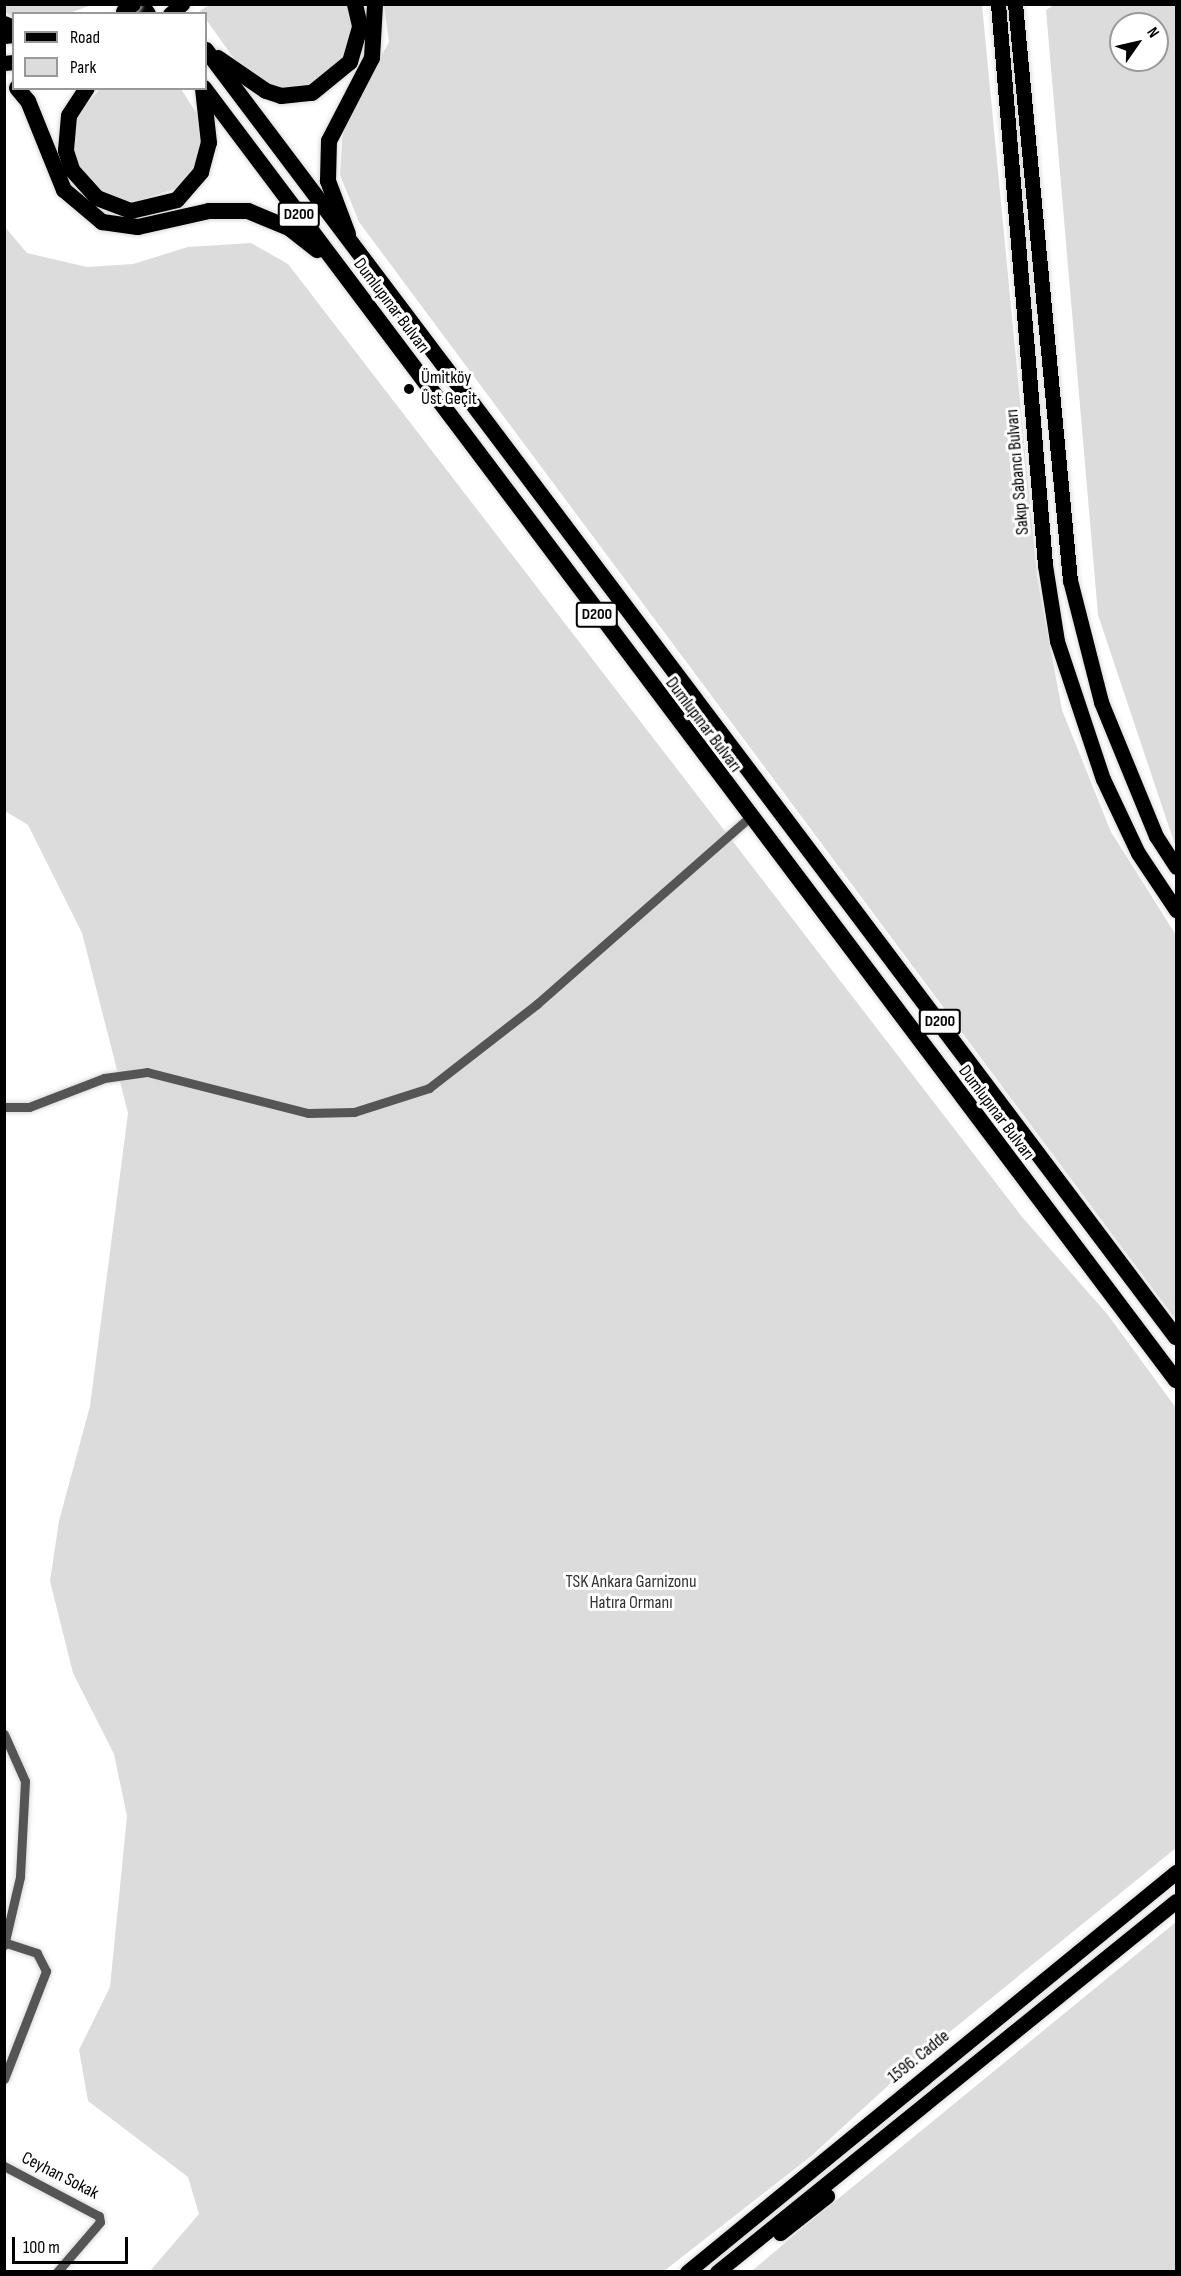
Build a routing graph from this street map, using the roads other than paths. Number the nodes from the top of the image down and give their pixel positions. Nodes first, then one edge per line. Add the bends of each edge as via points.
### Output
1 (355, 4) edge
2 (375, 4) edge
3 (998, 4) edge
4 (1015, 4) edge
5 (207, 50) edge
6 (207, 50) edge
7 (19, 90) edge
8 (86, 90) edge
9 (204, 90) edge
10 (205, 90) edge
11 (357, 257) junction
12 (342, 273) junction
13 (749, 818) junction
14 (1176, 867) edge
15 (1176, 910) edge
16 (4, 1107) edge
17 (1176, 1336) edge
18 (1176, 1380) edge
19 (4, 1734) edge
20 (1176, 1872) edge
21 (1176, 1901) edge
22 (5, 1944) edge
23 (4, 2079) edge
24 (857, 2162) junction
25 (4, 2166) edge
26 (57, 2271) edge
27 (687, 2271) edge
28 (717, 2271) edge
29 (731, 2271) edge

1 - 5 highway via 360,26 350,62 312,93 281,96 252,85
2 - 11 highway via 372,58 337,120 327,164
3 - 15 main road, Sakıp Sabancı Bulvarı via 1045,565 1058,641 1103,779 1138,853
4 - 14 main road via 1070,580 1095,682 1125,768
6 - 11 highway, Dumlupınar Bulvarı / D200
7 - 12 highway via 28,101 64,190 102,222 138,227 209,211 248,211 289,228
8 - 9 highway via 69,116 66,151 72,170 97,198 131,211 177,200 201,172 209,143
10 - 12 highway, Dumlupınar Bulvarı / D200
11 - 17 highway, Dumlupınar Bulvarı / D200
12 - 13 highway, Dumlupınar Bulvarı / D200
13 - 16 street via 537,1004 429,1088 354,1112 308,1113 147,1072 104,1078 29,1107
13 - 18 highway, Dumlupınar Bulvarı / D200
19 - 22 street via 25,1781 20,1878
20 - 27 main road, 1596. Cadde
21 - 24 main road
22 - 23 street via 37,1953 46,1971
24 - 28 main road
24 - 29 main road via 823,2199
25 - 26 street, Ceyhan Sokak via 99,2216 100,2222

